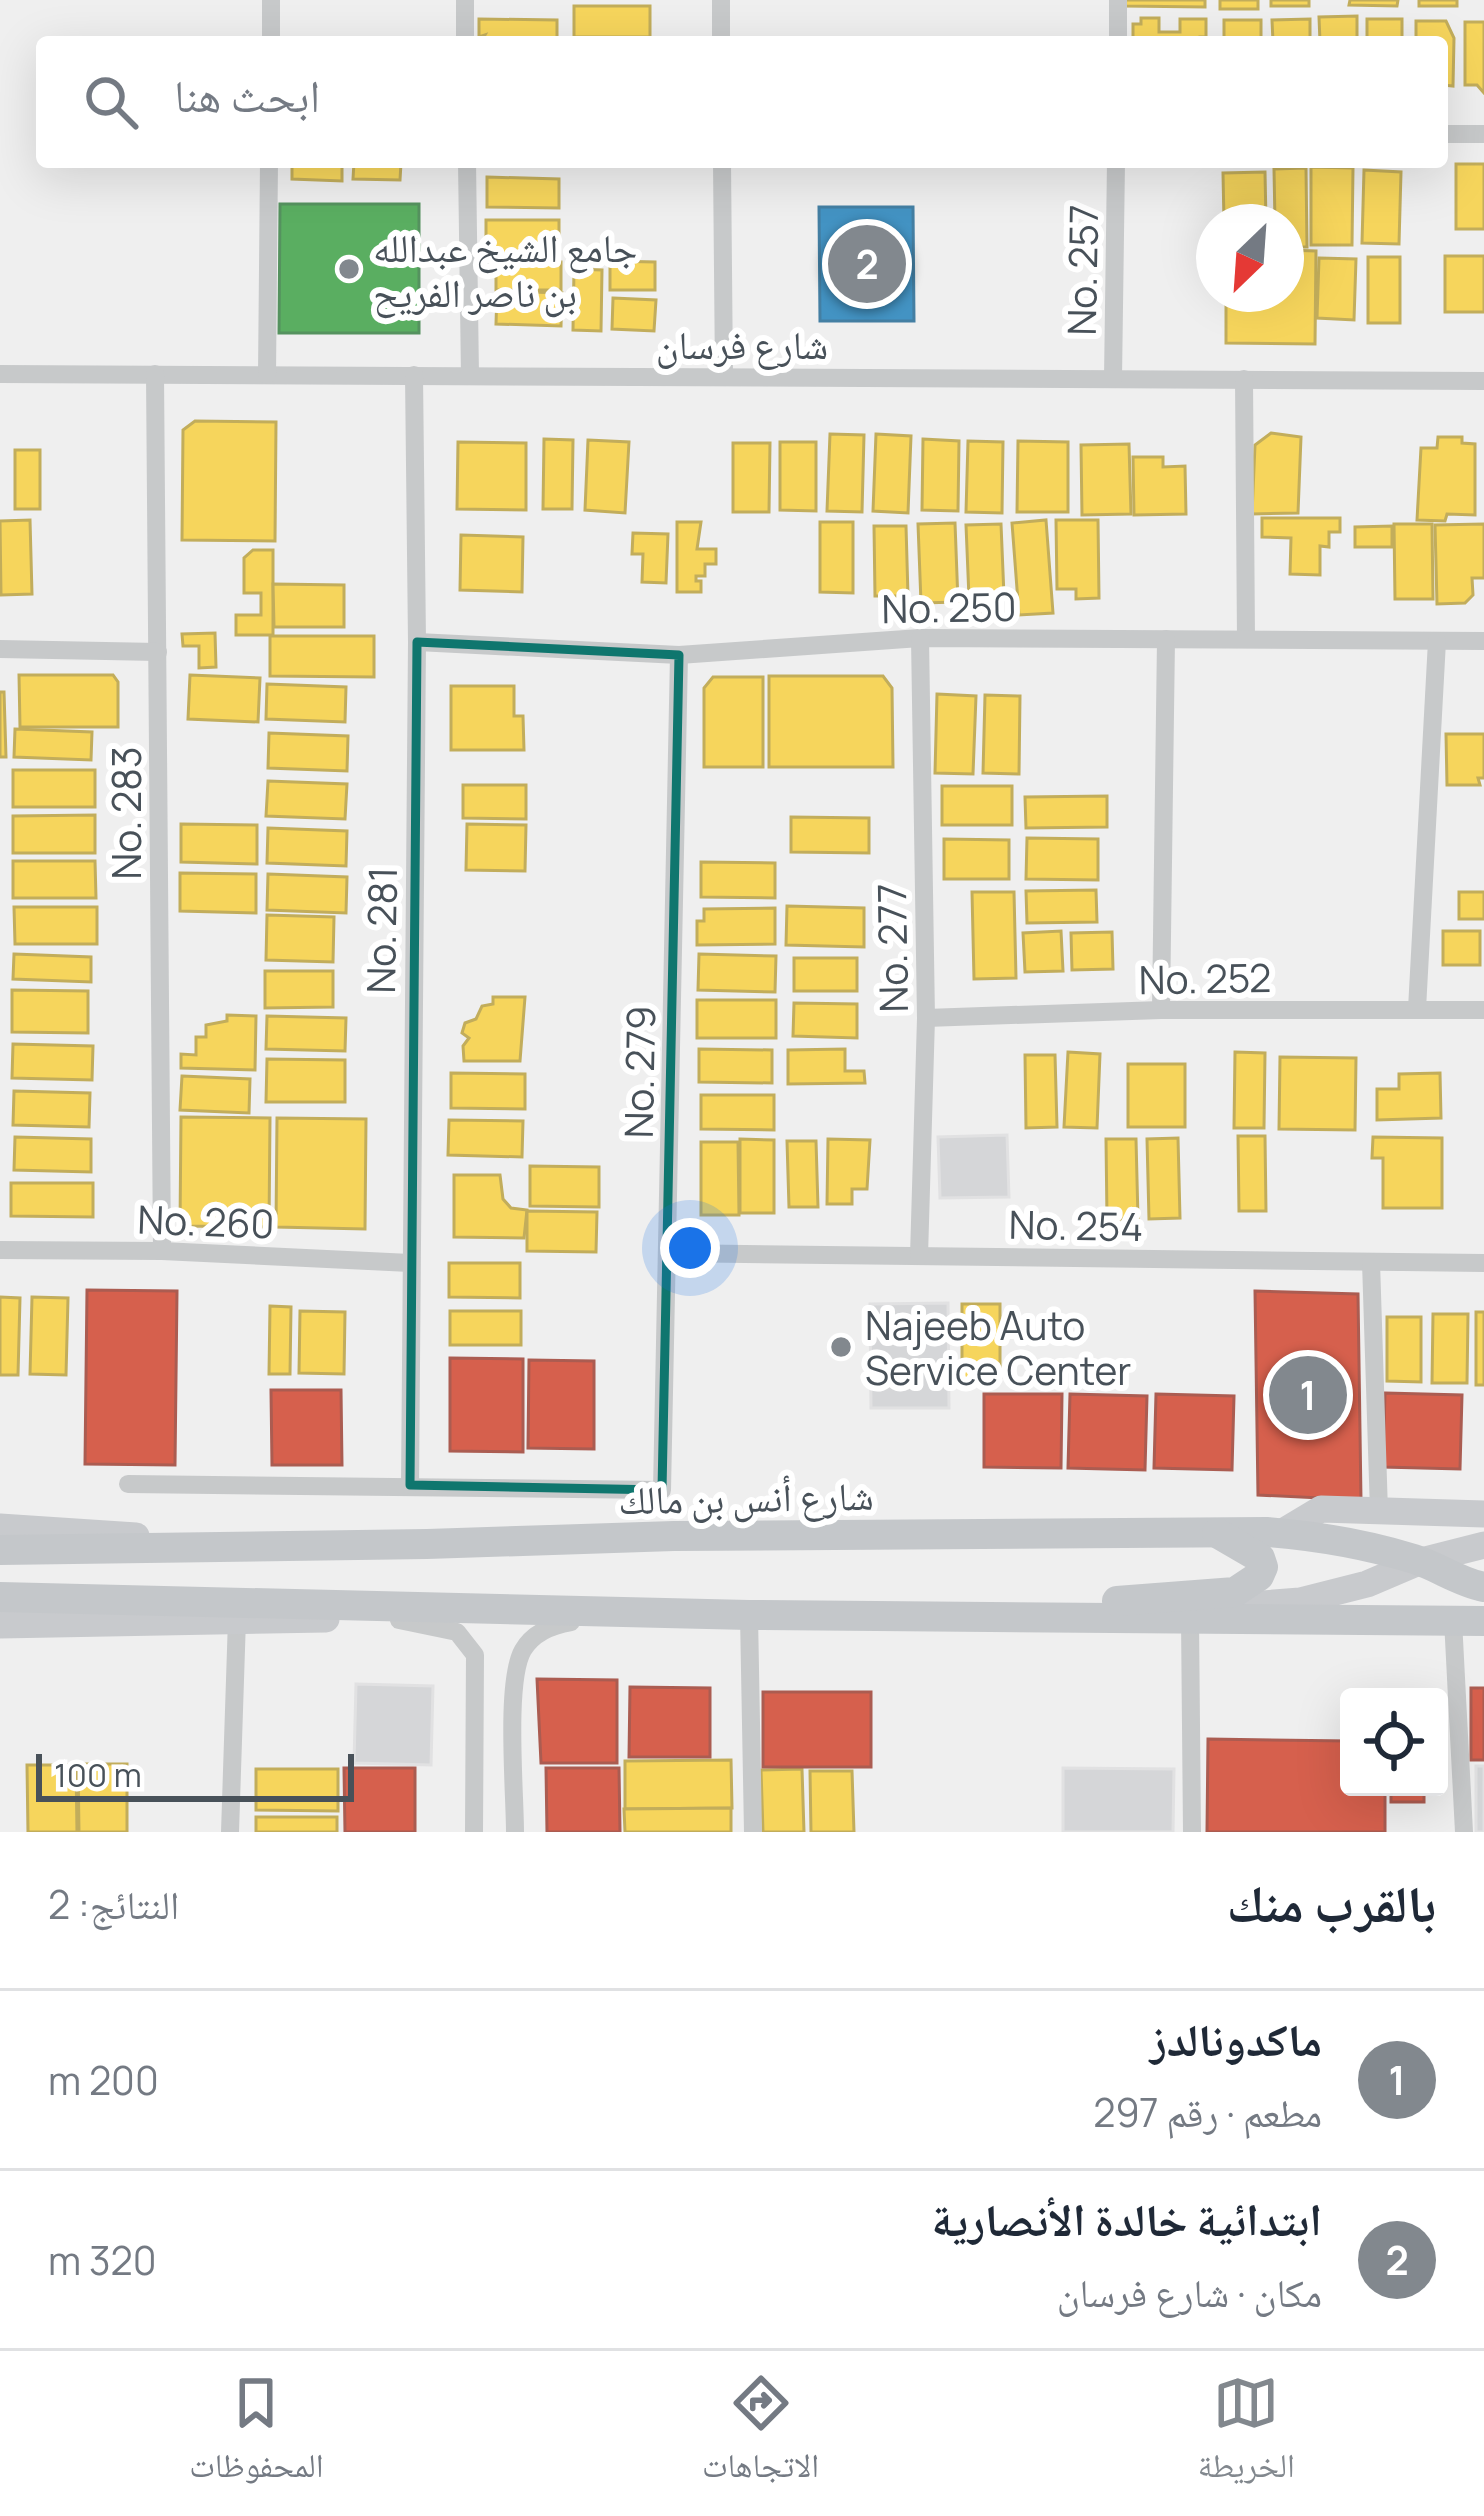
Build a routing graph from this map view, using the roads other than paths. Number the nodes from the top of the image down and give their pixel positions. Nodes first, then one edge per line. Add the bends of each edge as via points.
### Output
1 (271, 0) edge
2 (465, 0) edge
3 (721, 0) edge
4 (1118, 0) edge
5 (271, 36) edge
6 (465, 36) edge
7 (721, 36) edge
8 (1118, 36) edge
9 (1448, 134) edge
10 (1484, 134) edge
11 (269, 168) edge
12 (467, 168) edge
13 (722, 168) edge
14 (1116, 168) edge
15 (0, 374) edge
16 (155, 374) junction
17 (267, 375) junction
18 (414, 375) junction
19 (470, 376) junction
20 (724, 377) junction
21 (1114, 379) junction
22 (1244, 380) junction
23 (1484, 381) edge
24 (920, 638) junction
25 (1166, 638) junction
26 (1246, 639) junction
27 (1437, 641) junction
28 (1484, 641) edge
29 (417, 642) junction
30 (0, 649) edge
31 (158, 652) junction
32 (680, 655) junction
33 (1418, 1009) junction
34 (1161, 1010) junction
35 (1484, 1010) edge
36 (926, 1018) junction
37 (0, 1250) edge
38 (162, 1251) junction
39 (668, 1253) junction
40 (920, 1256) junction
41 (1371, 1262) junction
42 (410, 1263) junction
43 (1484, 1263) edge
44 (128, 1484) dead end
45 (410, 1484) junction
46 (1378, 1512) junction
47 (1484, 1514) edge
48 (0, 1526) edge
49 (1215, 1532) junction
50 (1281, 1533) junction
51 (1484, 1545) edge
52 (278, 1546) junction
53 (0, 1550) edge
54 (1421, 1561) junction
55 (1484, 1586) edge
56 (0, 1597) edge
57 (439, 1604) junction
58 (637, 1611) junction
59 (749, 1615) junction
60 (938, 1616) junction
61 (382, 1618) junction
62 (1064, 1618) junction
63 (238, 1619) junction
64 (1190, 1619) junction
65 (1469, 1621) edge
66 (0, 1624) edge
67 (230, 1832) edge
68 (474, 1832) edge
69 (515, 1832) edge
70 (753, 1832) edge
71 (1192, 1832) edge
72 (1465, 1832) edge

1 - 5 street
2 - 6 street
3 - 7 street
4 - 8 street
9 - 10 street
11 - 17 street
12 - 19 street
13 - 20 street
14 - 21 street, No. 257
15 - 16 street, شارع فرسان
16 - 17 street, شارع فرسان
16 - 31 street, No. 283
17 - 18 street, شارع فرسان
18 - 19 street, شارع فرسان
18 - 29 street, No. 281
19 - 20 street, شارع فرسان
20 - 21 street, شارع فرسان
21 - 22 street, شارع فرسان
22 - 23 street, شارع فرسان
22 - 26 street
24 - 25 street, No. 250
24 - 32 street, No. 250
24 - 36 street, No. 277
25 - 26 street, No. 250
25 - 34 street
26 - 27 street, No. 250
27 - 28 street, No. 250
27 - 33 street
29 - 32 street, No. 250
29 - 42 street, No. 281
30 - 31 street
31 - 38 street, No. 283
32 - 39 street, No. 279
33 - 34 street, No. 252
33 - 35 street, No. 252
34 - 36 street, No. 252
36 - 40 street, No. 277
37 - 38 street, No. 260
38 - 42 street, No. 260
39 - 40 street, No. 254
39 - 45 street, No. 279 via 662,1490
40 - 41 street, No. 254
41 - 43 street, No. 254
41 - 46 street
42 - 45 street, No. 281
44 - 45 street
46 - 47 main road
46 - 50 main road via 1321,1509
48 - 52 main road
49 - 50 main road, شارع أنس بن مالك
49 - 52 main road, شارع أنس بن مالك
49 - 60 main road via 1251,1550 1263,1568 1235,1592
50 - 54 main road, شارع أنس بن مالك via 1338,1538
51 - 54 main road
52 - 53 main road, شارع أنس بن مالك
54 - 55 main road, شارع أنس بن مالك
54 - 62 main road via 1300,1601
56 - 57 main road
57 - 58 main road
57 - 61 main road
58 - 59 main road
58 - 69 street via 550,1625 524,1648 514,1675
59 - 60 main road
59 - 70 street
60 - 62 main road
61 - 63 main road
61 - 68 street via 457,1631 476,1655
62 - 64 main road
63 - 66 main road
63 - 67 street
64 - 65 main road
64 - 71 street
65 - 72 street

